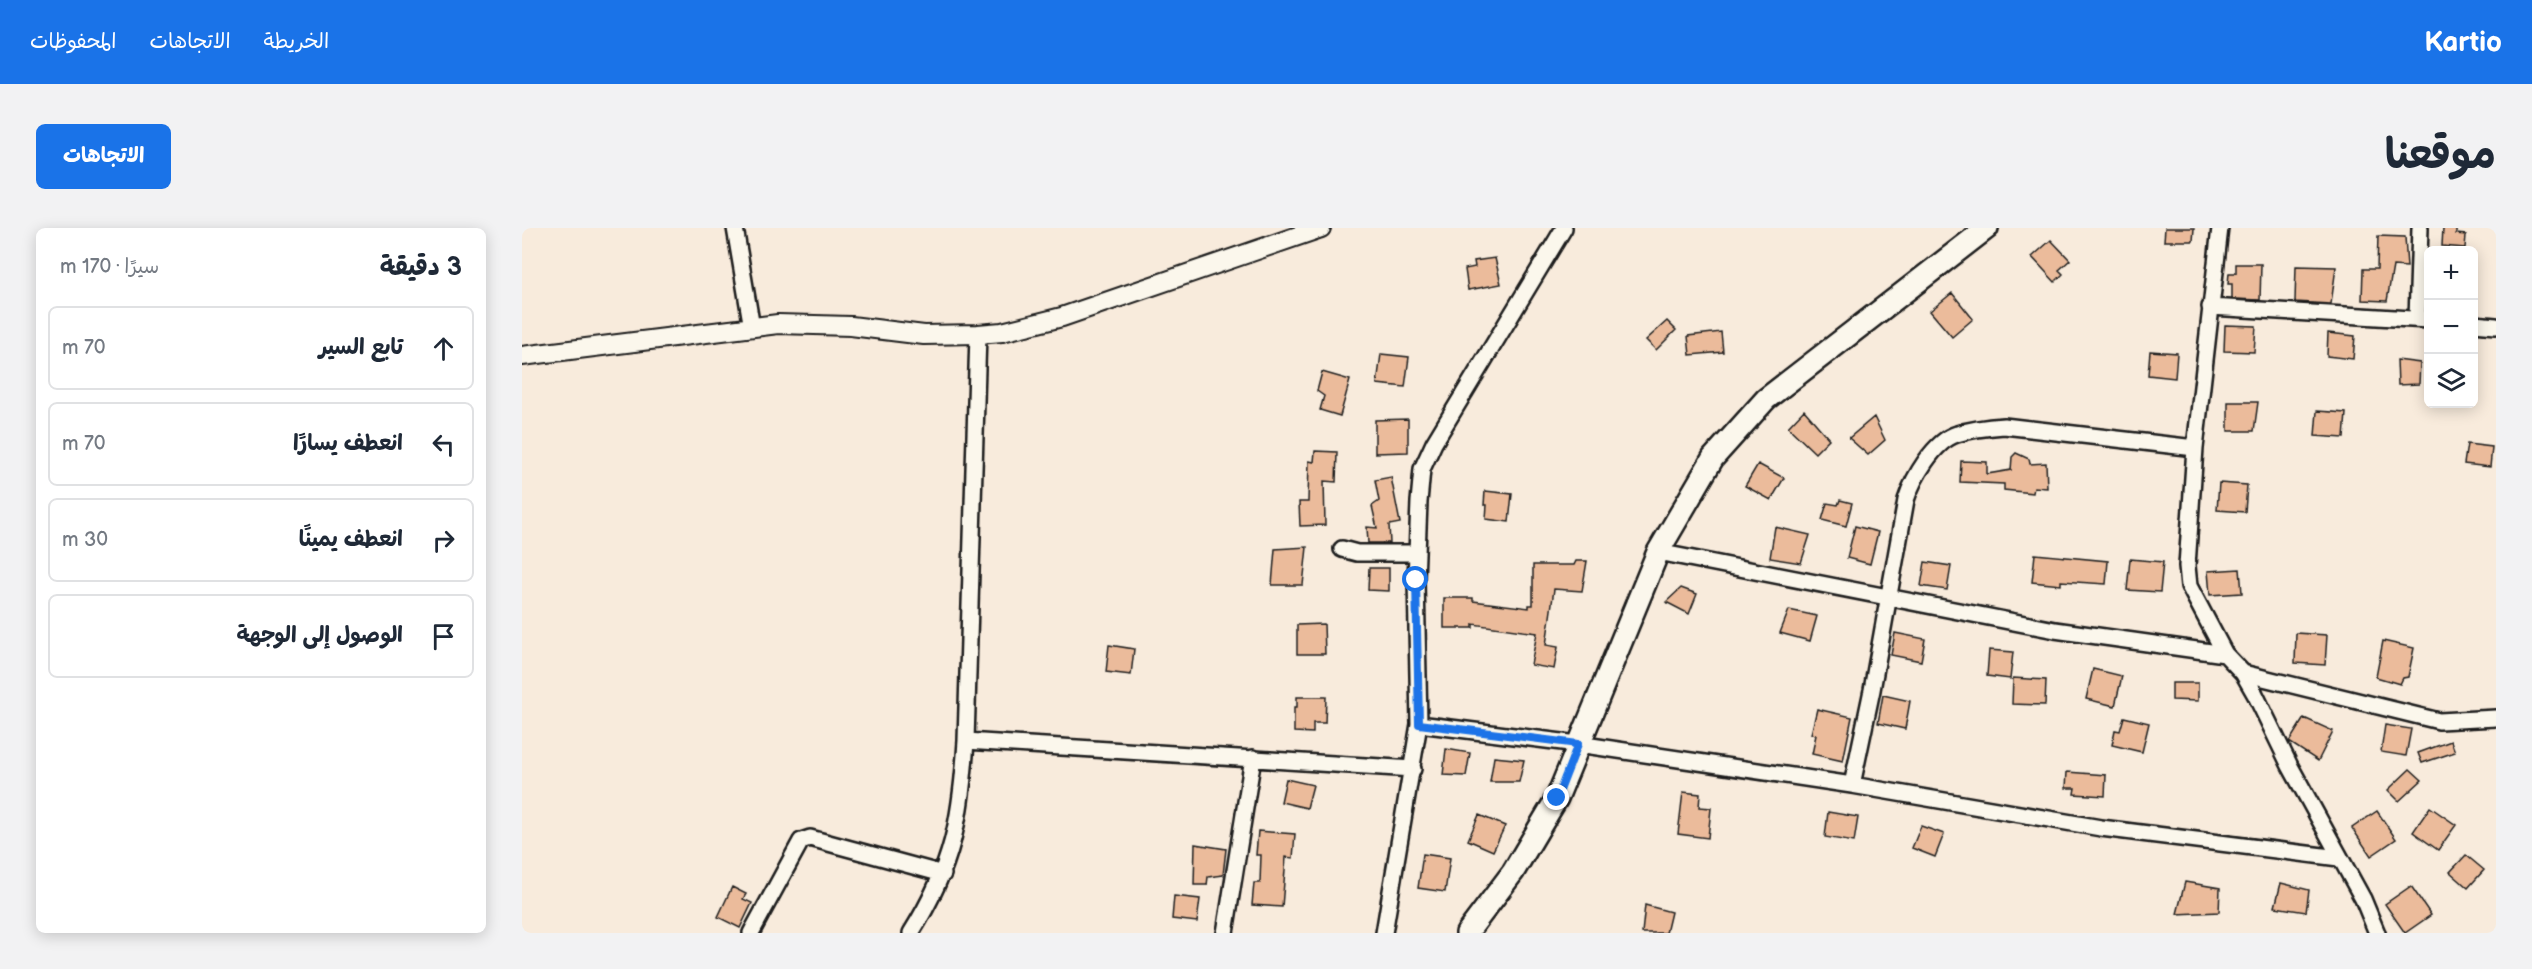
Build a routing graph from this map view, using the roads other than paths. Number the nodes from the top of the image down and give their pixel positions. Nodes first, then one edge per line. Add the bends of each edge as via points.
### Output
1 (735, 228) edge
2 (1321, 228) edge
3 (1564, 228) edge
4 (1987, 228) edge
5 (2220, 228) edge
6 (2420, 228) edge
7 (2210, 307) junction
8 (2423, 320) edge
9 (2478, 324) edge
10 (2496, 326) edge
11 (752, 328) junction
12 (978, 334) junction
13 (522, 356) edge
14 (2195, 448) junction
15 (1342, 549) dead end
16 (1658, 552) junction
17 (1417, 553) junction
18 (1889, 598) junction
19 (2225, 654) junction
20 (2242, 674) junction
21 (2496, 718) edge
22 (1419, 724) junction
23 (966, 741) junction
24 (1578, 744) junction
25 (1253, 758) junction
26 (1413, 769) junction
27 (1852, 785) junction
28 (2339, 858) junction
29 (943, 874) junction
30 (751, 933) edge
31 (910, 933) edge
32 (1225, 933) edge
33 (1384, 933) edge
34 (1467, 933) edge
35 (2377, 933) edge

1 - 11 street
2 - 12 street via 1062,317
3 - 17 street via 1428,454 1420,482
4 - 16 main road via 1749,415 1713,458
5 - 7 street
6 - 8 street
7 - 8 street
7 - 14 street
9 - 10 street
11 - 12 street via 811,324 924,335
11 - 13 street
12 - 23 street
14 - 18 street via 2004,426 1956,434 1946,440 1912,480
14 - 19 street via 2188,581
15 - 17 street via 1356,553
16 - 18 street
16 - 24 main road
17 - 22 street
18 - 19 street via 2055,630
18 - 27 street
19 - 20 street
20 - 21 street via 2439,721
20 - 28 street
22 - 24 street
22 - 26 street
23 - 25 street
23 - 29 street via 957,822
24 - 27 street
24 - 34 main road via 1557,798 1536,836
25 - 26 street
25 - 32 street
26 - 33 street
27 - 28 street via 2101,828
28 - 35 street
29 - 30 street via 810,838 801,841
29 - 31 street

